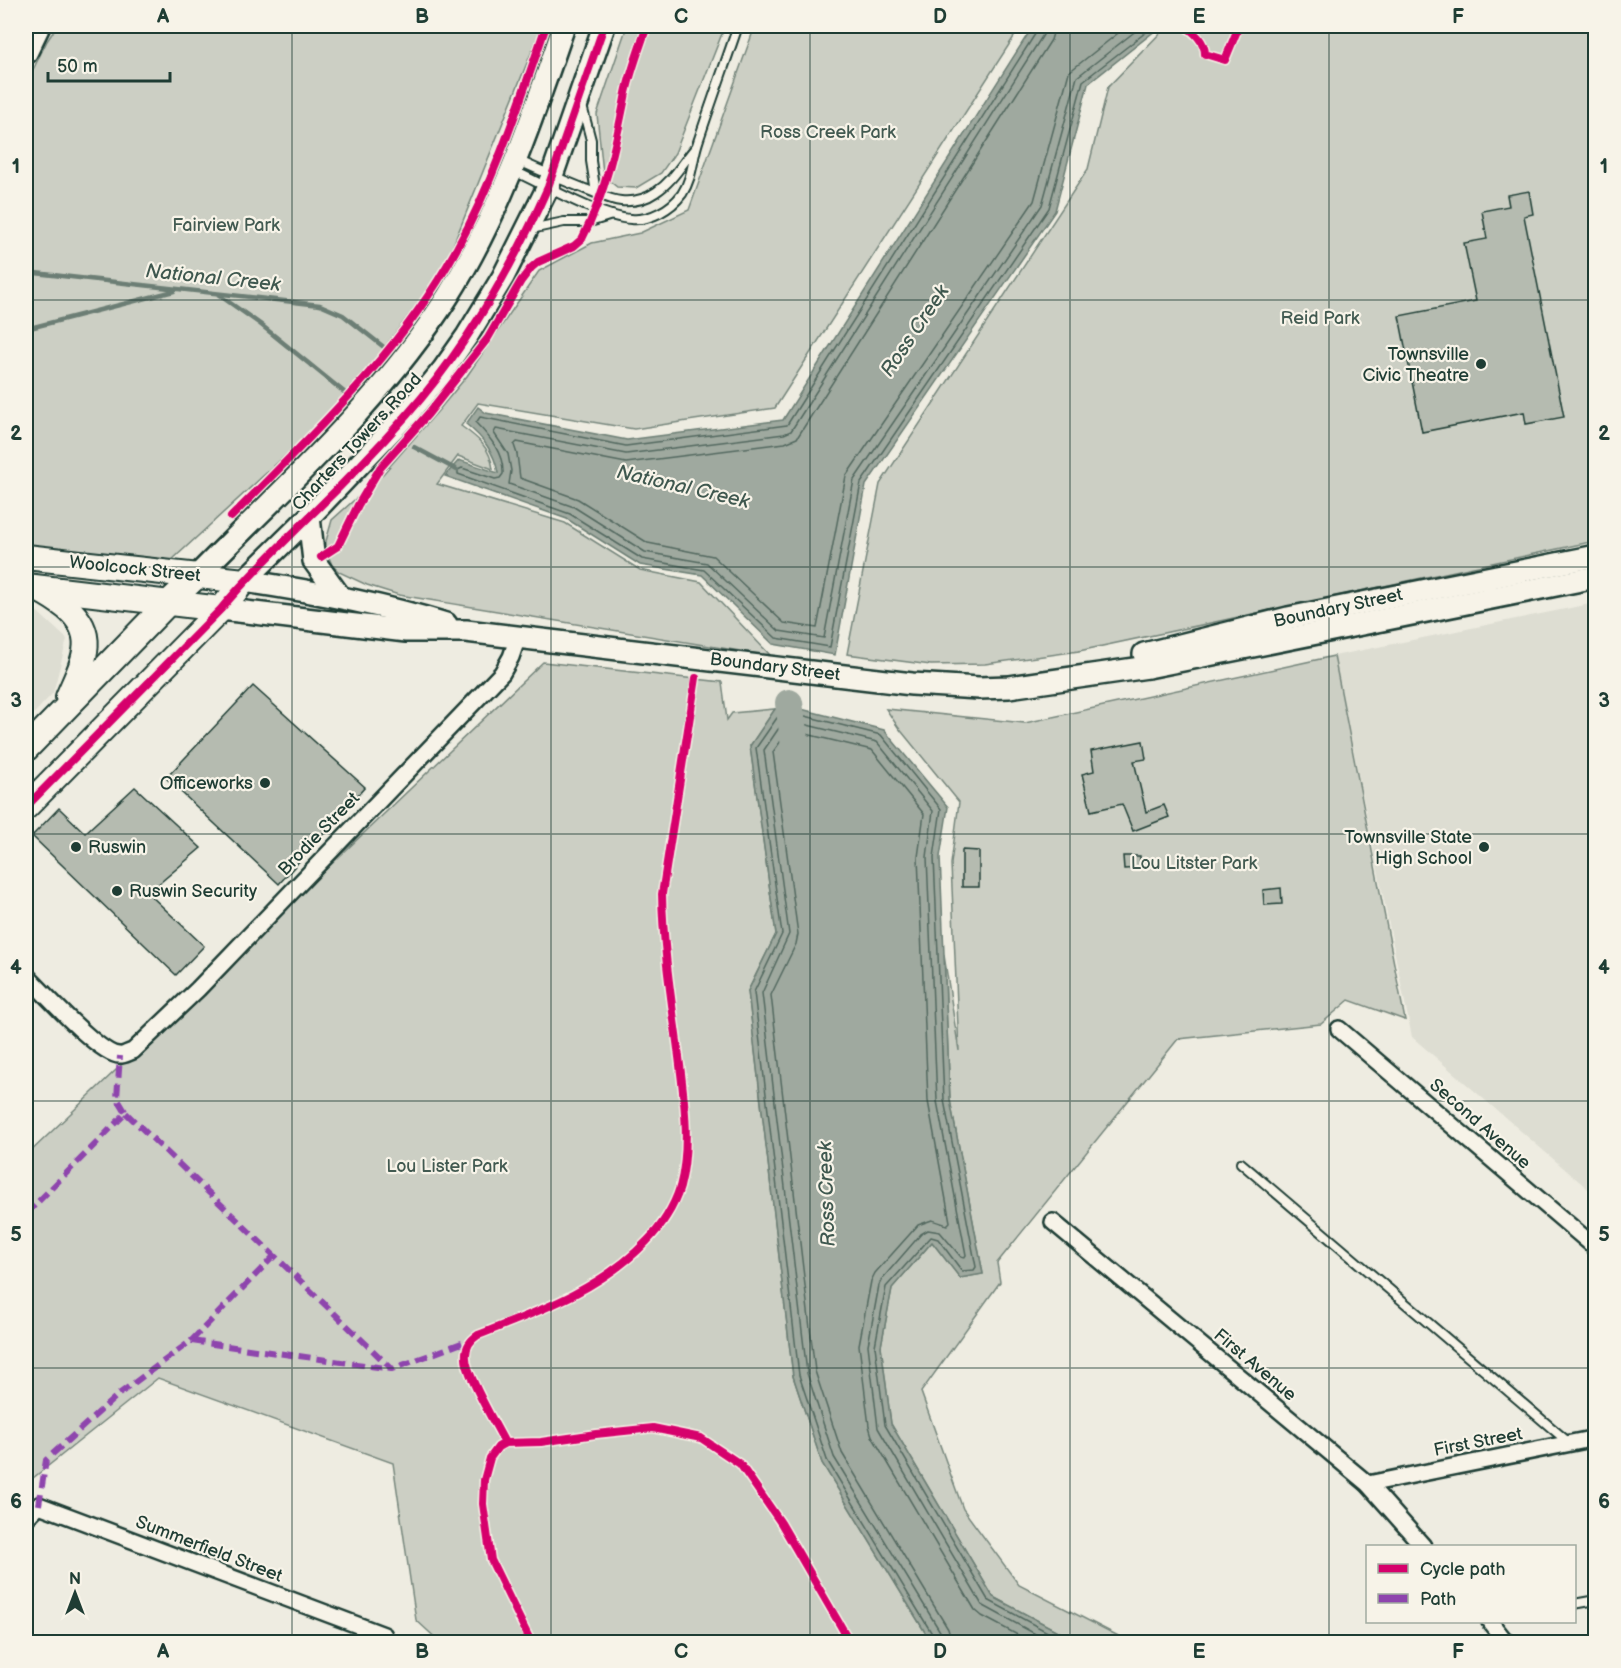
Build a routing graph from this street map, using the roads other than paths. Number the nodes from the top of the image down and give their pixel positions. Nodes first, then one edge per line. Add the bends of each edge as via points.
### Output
1 (564, 26) edge
2 (604, 26) edge
3 (738, 26) edge
4 (580, 95) junction
5 (697, 146) junction
6 (514, 165) junction
7 (550, 182) junction
8 (596, 193) junction
9 (612, 215) junction
10 (527, 230) junction
11 (309, 517) junction
12 (1596, 556) edge
13 (26, 557) edge
14 (197, 576) junction
15 (1596, 577) edge
16 (244, 581) junction
17 (27, 586) edge
18 (339, 597) junction
19 (168, 603) junction
20 (221, 609) junction
21 (466, 631) junction
22 (518, 637) junction
23 (1085, 676) junction
24 (64, 708) junction
25 (26, 748) edge
26 (26, 807) edge
27 (26, 975) edge
28 (1339, 1029) dead end
29 (1241, 1162) dead end
30 (1053, 1222) dead end
31 (1596, 1248) edge
32 (1596, 1438) edge
33 (1569, 1443) junction
34 (1368, 1484) junction
35 (26, 1518) edge
36 (1422, 1545) edge
37 (1596, 1600) edge
38 (1576, 1604) edge
39 (1491, 1623) edge
40 (384, 1635) dead end
41 (1506, 1642) edge

1 - 6 main road, Charters Towers Road
2 - 4 main road, Charters Towers Road
3 - 5 lane
4 - 7 main road, Charters Towers Road
4 - 8 lane via 591,140
5 - 8 lane via 674,176 650,196 620,201
5 - 9 lane via 693,172 673,204 646,218
6 - 7 lane
6 - 7 lane
6 - 14 main road, Charters Towers Road via 498,206 463,270 410,349 359,411
7 - 8 lane
7 - 9 lane
7 - 10 main road, Charters Towers Road
9 - 10 lane via 590,222 564,222
10 - 11 main road, Charters Towers Road via 503,277 444,370
11 - 16 main road, Charters Towers Road
11 - 18 main road via 314,561
12 - 23 main road, Boundary Street via 1288,618 1145,654
13 - 14 main road, Woolcock Street
14 - 16 main road, Woolcock Street
14 - 19 main road, Charters Towers Road
15 - 23 main road, Boundary Street via 1148,667
16 - 18 main road, Boundary Street
16 - 20 main road, Charters Towers Road
17 - 19 main road, Woolcock Street
17 - 24 main road via 61,603 78,618 86,632 85,654
18 - 21 main road, Boundary Street
19 - 20 main road, Woolcock Street
19 - 24 main road, Charters Towers Road
20 - 21 main road, Boundary Street via 405,631
20 - 26 main road, Charters Towers Road
21 - 22 main road, Boundary Street
22 - 23 main road, Boundary Street via 912,684 1009,687
22 - 27 street, Brodie Street via 502,673 198,989 133,1051 120,1056 109,1053
24 - 25 main road, Charters Towers Road
28 - 31 street, Second Avenue
29 - 33 lane
30 - 34 street, First Avenue
32 - 33 street, First Street
33 - 34 street, First Street
34 - 36 street, First Avenue
35 - 40 street, Summerfield Street via 39,1505
37 - 38 lane
39 - 41 street

